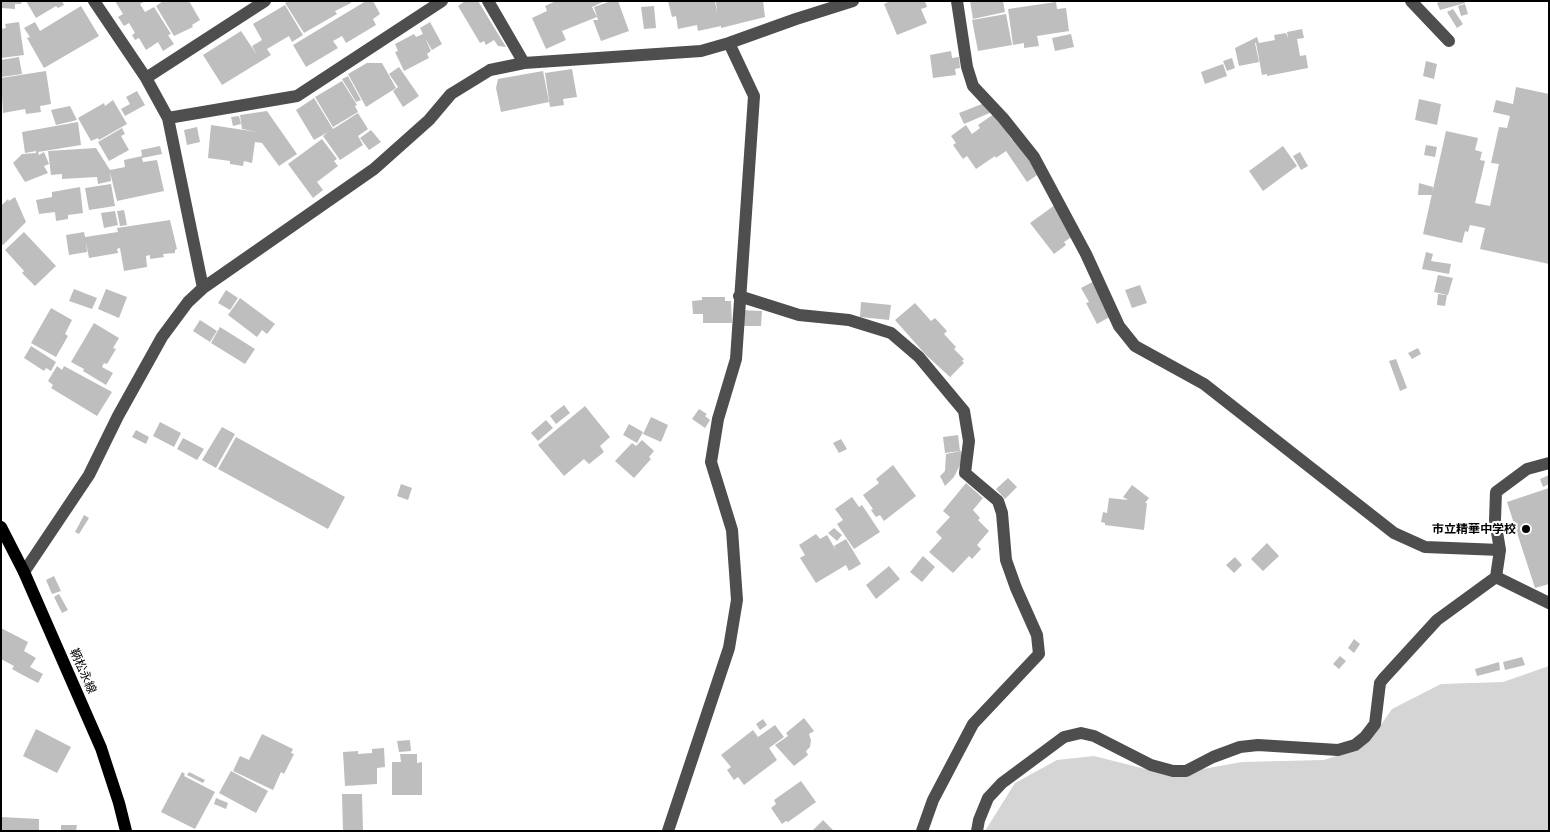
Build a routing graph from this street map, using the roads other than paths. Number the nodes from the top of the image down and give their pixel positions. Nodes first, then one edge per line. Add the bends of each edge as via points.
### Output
1 (94, 1) edge
2 (265, 1) edge
3 (442, 1) edge
4 (488, 1) edge
5 (853, 1) edge
6 (957, 1) edge
7 (1411, 1) edge
8 (838, 4) edge
9 (1449, 40) dead end
10 (729, 44) junction
11 (524, 63) junction
12 (146, 78) junction
13 (168, 118) junction
14 (203, 288) junction
15 (739, 296) junction
16 (1549, 463) edge
17 (1, 526) edge
18 (1500, 550) junction
19 (24, 572) junction
20 (1496, 576) junction
21 (1549, 603) edge
22 (126, 831) edge
23 (668, 831) edge
24 (922, 831) edge
25 (977, 831) edge

1 - 12 street
2 - 12 street
3 - 13 street via 297,96
4 - 11 street
5 - 8 street
6 - 18 street via 973,86 1034,157 1086,254 1119,326 1135,346 1204,384 1394,533 1425,547
7 - 9 street
8 - 10 street
10 - 11 street via 701,51
10 - 15 street via 754,96
11 - 14 street via 490,70 451,94 429,120 374,169
12 - 13 street
13 - 14 street
14 - 19 street via 188,302 162,337 89,475
15 - 23 street via 736,359 718,419 711,462 732,530 737,600 729,648
15 - 24 street via 799,315 849,320 891,333 919,357 964,410 969,441 965,473 998,501 1006,560 1037,635 1039,654 973,724 933,800
16 - 18 street via 1527,469 1496,492 1495,520
17 - 19 main road, 鞆松永線
18 - 20 street
19 - 22 main road, 鞆松永線 via 101,748
20 - 21 street
20 - 25 street via 1437,620 1380,683 1375,724 1355,745 1338,750 1258,745 1240,747 1186,771 1173,771 1151,765 1094,736 1081,733 1064,736 1002,783 988,798

